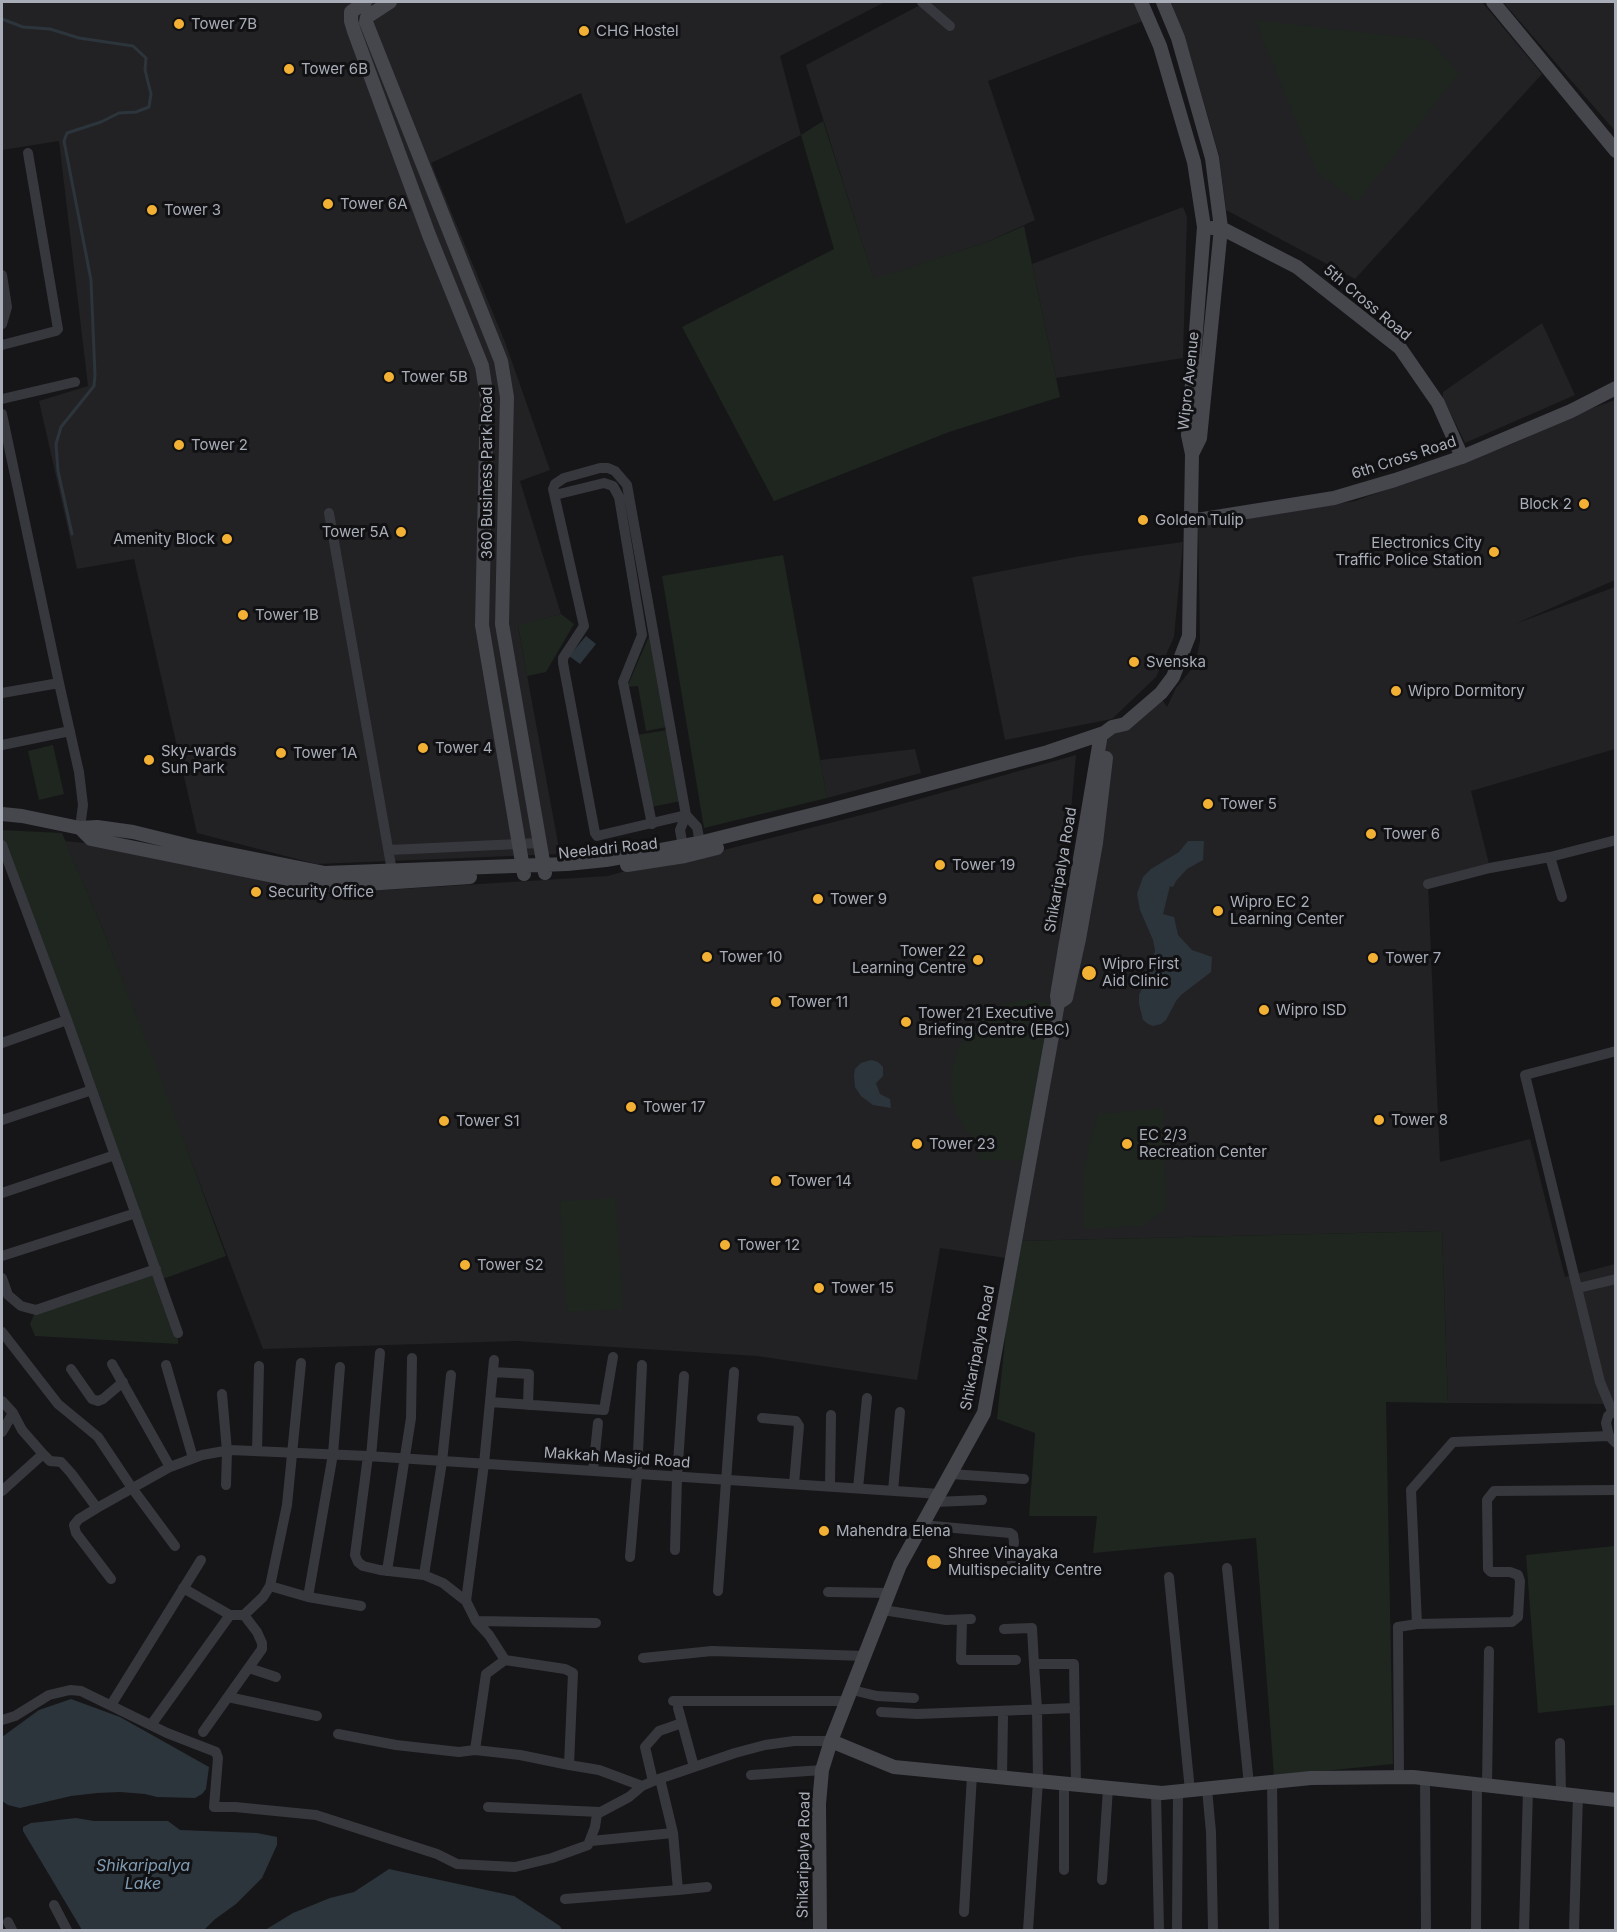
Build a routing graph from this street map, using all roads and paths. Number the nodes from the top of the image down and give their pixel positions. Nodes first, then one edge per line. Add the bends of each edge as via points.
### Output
1 (390, 2) edge
2 (922, 2) edge
3 (1142, 2) edge
4 (1163, 2) edge
5 (1493, 2) edge
6 (356, 4) edge
7 (366, 20) junction
8 (950, 26) dead end
9 (1616, 151) edge
10 (28, 153) dead end
11 (1204, 227) junction
12 (1221, 228) junction
13 (2, 275) edge
14 (2, 324) edge
15 (2, 345) edge
16 (75, 382) dead end
17 (1616, 388) edge
18 (2, 399) edge
19 (2, 414) edge
20 (1192, 454) junction
21 (1462, 457) junction
22 (555, 495) junction
23 (329, 513) dead end
24 (1191, 521) junction
25 (59, 683) junction
26 (2, 693) edge
27 (70, 731) junction
28 (1103, 737) junction
29 (2, 745) edge
30 (2, 814) edge
31 (687, 815) junction
32 (652, 824) junction
33 (80, 828) junction
34 (1616, 840) edge
35 (540, 843) junction
36 (519, 844) junction
37 (2, 845) edge
38 (700, 847) junction
39 (389, 849) junction
40 (179, 851) junction
41 (684, 851) junction
42 (1550, 857) junction
43 (544, 869) junction
44 (524, 870) junction
45 (392, 871) junction
46 (1428, 884) dead end
47 (1562, 897) dead end
48 (67, 1020) junction
49 (2, 1043) edge
50 (1616, 1051) edge
51 (92, 1090) junction
52 (2, 1120) edge
53 (115, 1155) junction
54 (2, 1193) edge
55 (136, 1213) junction
56 (2, 1256) edge
57 (156, 1269) junction
58 (2, 1278) edge
59 (1616, 1279) edge
60 (1578, 1288) junction
61 (2, 1332) edge
62 (178, 1333) dead end
63 (381, 1353) dead end
64 (412, 1358) dead end
65 (613, 1358) dead end
66 (494, 1360) dead end
67 (301, 1363) dead end
68 (112, 1364) dead end
69 (166, 1365) dead end
70 (642, 1365) dead end
71 (259, 1366) dead end
72 (340, 1367) dead end
73 (71, 1369) dead end
74 (493, 1372) junction
75 (734, 1372) dead end
76 (451, 1375) dead end
77 (684, 1376) dead end
78 (123, 1382) junction
79 (222, 1394) dead end
80 (867, 1398) dead end
81 (2, 1401) edge
82 (490, 1402) junction
83 (528, 1405) junction
84 (1614, 1410) edge
85 (900, 1412) dead end
86 (13, 1413) junction
87 (831, 1415) dead end
88 (762, 1418) dead end
89 (598, 1424) dead end
90 (2, 1432) edge
91 (1612, 1439) edge
92 (227, 1451) junction
93 (257, 1451) junction
94 (293, 1452) junction
95 (43, 1454) junction
96 (333, 1454) junction
97 (370, 1456) junction
98 (193, 1458) junction
99 (405, 1459) junction
100 (442, 1461) junction
101 (484, 1464) junction
102 (170, 1467) junction
103 (593, 1471) junction
104 (637, 1474) junction
105 (951, 1474) junction
106 (677, 1477) junction
107 (1023, 1479) dead end
108 (727, 1480) junction
109 (794, 1484) junction
110 (226, 1485) dead end
111 (830, 1486) junction
112 (132, 1488) junction
113 (858, 1488) junction
114 (1616, 1490) edge
115 (2, 1491) edge
116 (893, 1491) junction
117 (938, 1498) junction
118 (982, 1500) dead end
119 (97, 1508) junction
120 (922, 1526) junction
121 (175, 1546) dead end
122 (675, 1550) dead end
123 (630, 1557) dead end
124 (201, 1560) dead end
125 (1227, 1568) dead end
126 (387, 1571) junction
127 (1011, 1571) dead end
128 (424, 1575) junction
129 (1169, 1577) dead end
130 (111, 1579) dead end
131 (270, 1586) junction
132 (183, 1588) junction
133 (718, 1591) dead end
134 (828, 1592) dead end
135 (890, 1593) junction
136 (309, 1597) junction
137 (466, 1601) junction
138 (361, 1606) dead end
139 (883, 1610) junction
140 (230, 1615) junction
141 (244, 1615) junction
142 (476, 1621) junction
143 (596, 1623) dead end
144 (1417, 1624) junction
145 (1004, 1629) dead end
146 (1489, 1651) dead end
147 (865, 1656) junction
148 (643, 1658) dead end
149 (506, 1660) junction
150 (1016, 1660) dead end
151 (1034, 1664) junction
152 (249, 1668) junction
153 (276, 1677) dead end
154 (849, 1696) junction
155 (228, 1697) junction
156 (914, 1698) dead end
157 (111, 1705) junction
158 (1075, 1708) junction
159 (1037, 1709) junction
160 (881, 1712) dead end
161 (317, 1716) dead end
162 (1003, 1717) dead end
163 (2, 1720) edge
164 (682, 1723) junction
165 (151, 1725) junction
166 (202, 1732) dead end
167 (338, 1734) dead end
168 (831, 1742) junction
169 (1560, 1743) dead end
170 (475, 1750) junction
171 (569, 1765) junction
172 (694, 1767) junction
173 (822, 1770) junction
174 (751, 1775) dead end
175 (972, 1775) junction
176 (1399, 1777) junction
177 (1002, 1778) junction
178 (1425, 1778) junction
179 (657, 1780) junction
180 (1038, 1781) junction
181 (1272, 1782) junction
182 (1070, 1785) junction
183 (1250, 1785) junction
184 (1482, 1785) junction
185 (642, 1786) junction
186 (1108, 1788) junction
187 (1207, 1789) junction
188 (1528, 1790) junction
189 (1184, 1791) junction
190 (1156, 1793) junction
191 (1561, 1793) junction
192 (1578, 1795) junction
193 (1616, 1800) edge
194 (488, 1807) dead end
195 (600, 1812) junction
196 (673, 1833) junction
197 (591, 1841) junction
198 (1064, 1870) dead end
199 (1102, 1880) dead end
200 (707, 1887) dead end
201 (678, 1890) junction
202 (565, 1899) dead end
203 (54, 1905) dead end
204 (963, 1912) dead end
205 (67, 1930) edge
206 (820, 1930) edge
207 (1029, 1930) edge
208 (1159, 1930) edge
209 (1178, 1930) edge
210 (1213, 1930) edge
211 (1274, 1930) edge
212 (1426, 1930) edge
213 (1476, 1930) edge
214 (1524, 1930) edge
215 (1574, 1930) edge

1 - 7 main road
2 - 8 street
3 - 11 main road, Wipro Avenue via 1160,46 1194,162
4 - 12 main road, Wipro Avenue via 1178,38 1212,158
5 - 9 main road
6 - 7 street
6 - 36 main road, 360 Business Park Road via 350,15 354,31 429,235 483,366 487,398 482,625
7 - 35 main road, 360 Business Park Road via 501,361 507,397 502,624
10 - 15 street via 58,329
11 - 12 main road, 5th Cross Road
11 - 20 main road, Wipro Avenue via 1188,435
12 - 20 main road, Wipro Avenue via 1200,438
12 - 21 main road, 5th Cross Road via 1297,267 1400,348 1438,402
13 - 14 street via 8,308
16 - 18 street
17 - 21 main road, 6th Cross Road
19 - 25 street
20 - 24 main road, Wipro Avenue
21 - 24 main road, 6th Cross Road via 1334,498
22 - 31 street via 555,484 564,478 600,468 619,475 627,485
22 - 32 street via 604,483 613,486 618,497 642,635 623,682
22 - 32 street via 584,620 582,631 563,663 595,833 597,836
23 - 39 street
24 - 28 main road, Wipro Avenue via 1189,636 1173,677 1161,693 1125,724 1112,727
25 - 26 street
25 - 27 street
27 - 29 street
27 - 33 street via 83,805
28 - 38 main road, Neeladri Road
28 - 105 main road, Shikaripalya Road via 1096,843 1066,998 1059,1004 984,1413
30 - 33 main road, Neeladri Road
31 - 32 street
31 - 38 street via 697,827
31 - 41 street via 680,830
33 - 40 main road, Neeladri Road via 91,839
34 - 42 street
35 - 36 street
35 - 43 main road, 360 Business Park Road
36 - 39 street
36 - 44 main road, 360 Business Park Road
37 - 48 street
38 - 41 main road, Neeladri Road
39 - 45 street
40 - 44 main road, Neeladri Road via 288,879 337,886
40 - 45 main road, Neeladri Road via 325,873
41 - 43 main road, Neeladri Road
42 - 46 street
42 - 47 street
43 - 44 main road, Neeladri Road
44 - 45 main road, Neeladri Road
48 - 49 street
48 - 51 street
50 - 60 street via 1525,1075
51 - 52 street
51 - 53 street
53 - 54 street
53 - 55 street
55 - 56 street
55 - 57 street
57 - 58 street via 36,1310 21,1306 8,1295
57 - 62 street
59 - 60 street
60 - 84 street via 1600,1382
61 - 112 street via 58,1404 98,1437
63 - 97 street
64 - 99 street via 411,1418
65 - 83 street via 604,1410
66 - 74 street
67 - 94 street
68 - 78 street
69 - 98 street
70 - 104 street
71 - 93 street
72 - 96 street
73 - 78 street via 92,1399 98,1401
74 - 82 street
74 - 83 street via 529,1374
75 - 108 street
76 - 100 street
77 - 106 street
78 - 102 street
79 - 92 street
80 - 113 street
81 - 86 street
82 - 83 street
82 - 101 street
84 - 91 street via 1606,1423
85 - 116 street
86 - 90 street
86 - 95 street
87 - 111 street
88 - 109 street via 796,1422 799,1426
89 - 103 street
91 - 144 street via 1453,1442 1411,1490
92 - 93 street, Makkah Masjid Road
92 - 98 street, Makkah Masjid Road
92 - 110 street
93 - 94 street, Makkah Masjid Road
94 - 96 street, Makkah Masjid Road
94 - 131 street via 287,1505
95 - 115 street
95 - 119 street via 50,1461 61,1462
96 - 97 street, Makkah Masjid Road
96 - 136 street
97 - 99 street, Makkah Masjid Road
97 - 126 street via 356,1555 363,1566
98 - 102 street, Makkah Masjid Road
99 - 100 street, Makkah Masjid Road
99 - 126 street
100 - 101 street, Makkah Masjid Road
100 - 128 street
101 - 103 street, Makkah Masjid Road
101 - 137 street
102 - 112 street, Makkah Masjid Road
103 - 104 street, Makkah Masjid Road
104 - 106 street, Makkah Masjid Road
104 - 123 street
105 - 107 street
105 - 117 main road, Shikaripalya Road
106 - 108 street, Makkah Masjid Road
106 - 122 street
108 - 109 street, Makkah Masjid Road
108 - 133 street
109 - 111 street, Makkah Masjid Road
111 - 113 street, Makkah Masjid Road
112 - 119 street, Makkah Masjid Road
112 - 121 street
113 - 116 street, Makkah Masjid Road
114 - 144 street via 1494,1491 1486,1500 1488,1569 1518,1575 1518,1617 1512,1622
116 - 117 street, Makkah Masjid Road
117 - 118 street, Makkah Masjid Road
117 - 120 main road, Shikaripalya Road
119 - 130 street, Makkah Masjid Road via 74,1525
120 - 127 street via 1010,1533 1014,1542
120 - 135 main road, Shikaripalya Road via 900,1565
124 - 132 street
125 - 183 street
126 - 128 street
128 - 137 street via 443,1583
129 - 189 street
131 - 136 street
131 - 141 street
132 - 140 street
132 - 157 street
134 - 135 street
135 - 139 main road, Shikaripalya Road
136 - 138 street
137 - 142 street
139 - 147 main road, Shikaripalya Road
139 - 150 street via 967,1620 961,1660
140 - 141 street
140 - 165 street
141 - 152 street via 262,1643
142 - 143 street
142 - 149 street
144 - 176 street via 1398,1626
145 - 151 street via 1032,1628
146 - 184 street
147 - 148 street via 712,1651
147 - 154 main road, Shikaripalya Road
149 - 170 street via 486,1674
149 - 171 street via 573,1673
151 - 158 street via 1074,1664
151 - 159 street
152 - 153 street
152 - 155 street
154 - 156 street
154 - 164 street via 675,1705
154 - 168 main road, Shikaripalya Road
155 - 161 street
155 - 166 street
157 - 163 street via 70,1690 49,1695
157 - 165 street
158 - 159 street
158 - 182 street
159 - 160 street
159 - 180 street
162 - 177 street
164 - 172 street
164 - 179 street via 659,1731 645,1747
165 - 197 street via 216,1752 214,1807 316,1815 457,1864 515,1867 552,1858
167 - 170 street via 459,1752
168 - 172 street via 765,1745
168 - 173 main road, Shikaripalya Road
168 - 175 main road via 894,1767
169 - 191 street
170 - 171 street
171 - 185 street via 599,1770
172 - 179 street
173 - 174 street
173 - 206 main road, Shikaripalya Road
175 - 177 main road
175 - 204 street
176 - 178 main road
176 - 181 main road
177 - 180 main road
178 - 184 main road
178 - 212 street
179 - 185 street
179 - 196 street
180 - 182 main road
180 - 207 street
181 - 183 main road
181 - 211 street
182 - 186 main road
182 - 198 street
183 - 187 main road
184 - 188 main road
184 - 213 street
185 - 195 street
186 - 190 main road
186 - 199 street
187 - 189 main road
187 - 210 street
188 - 191 main road
188 - 214 street
189 - 190 main road
189 - 209 street
190 - 208 street
191 - 192 main road
192 - 193 main road
192 - 215 street
194 - 195 street
195 - 197 street
196 - 197 street
196 - 201 street
200 - 201 street
201 - 202 street
203 - 205 street

